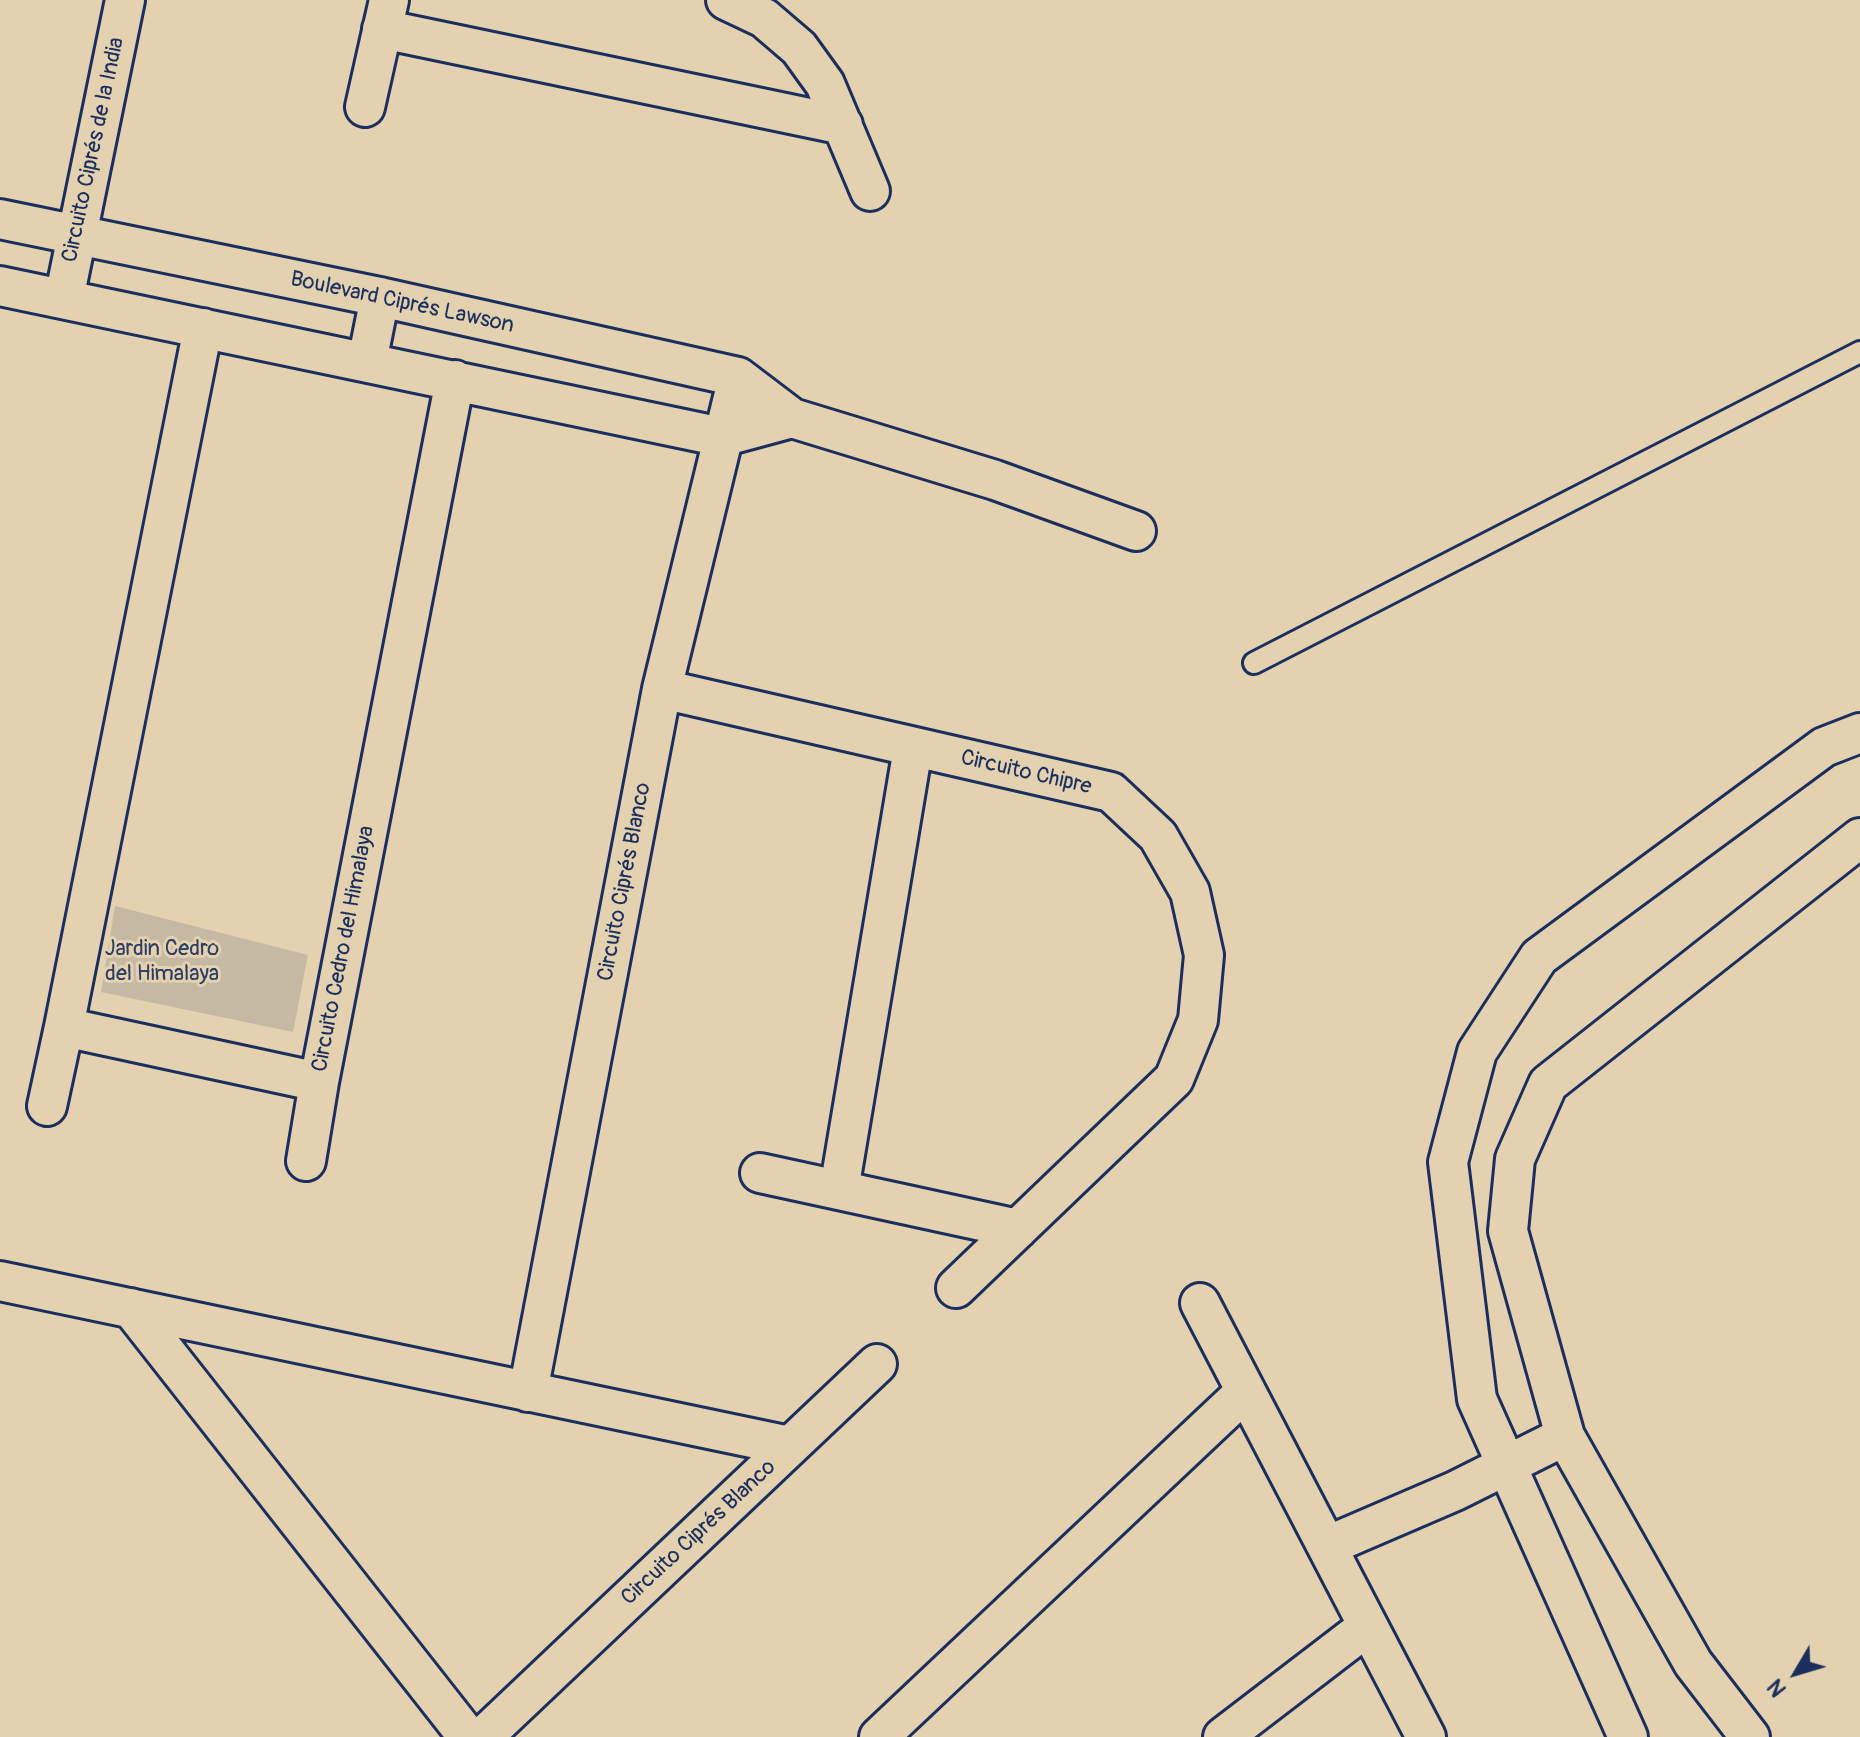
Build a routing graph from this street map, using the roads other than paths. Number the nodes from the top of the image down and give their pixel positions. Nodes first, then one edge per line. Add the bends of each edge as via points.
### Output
1 (125, 0) edge
2 (726, 0) edge
3 (385, 14) edge
4 (365, 107) dead end
5 (843, 125) junction
6 (870, 191) dead end
7 (0, 219) edge
8 (77, 234) junction
9 (0, 286) edge
10 (380, 297) junction
11 (64, 299) junction
12 (203, 328) junction
13 (1860, 352) edge
14 (367, 362) junction
15 (738, 377) junction
16 (455, 380) junction
17 (792, 418) junction
18 (722, 437) junction
19 (1136, 531) dead end
20 (1254, 663) dead end
21 (662, 689) junction
22 (1860, 733) edge
23 (913, 748) junction
24 (1860, 838) edge
25 (64, 1027) junction
26 (319, 1082) junction
27 (47, 1106) dead end
28 (306, 1161) dead end
29 (760, 1173) dead end
30 (839, 1190) junction
31 (1018, 1229) junction
32 (0, 1281) edge
33 (956, 1288) dead end
34 (1200, 1303) dead end
35 (131, 1308) junction
36 (877, 1364) dead end
37 (1246, 1391) junction
38 (528, 1392) junction
39 (1565, 1436) junction
40 (790, 1446) junction
41 (1505, 1465) junction
42 (1327, 1546) junction
43 (1368, 1626) junction
44 (468, 1737) edge
45 (483, 1737) edge
46 (879, 1737) edge
47 (1223, 1737) edge
48 (1426, 1737) edge
49 (1628, 1737) edge
50 (1750, 1737) edge

1 - 8 street, Circuito Ciprés de la India
2 - 5 street via 764,18 799,48 825,84
3 - 4 street
3 - 5 street
5 - 6 street
7 - 8 street, Boulevard Ciprés Lawson
8 - 10 street, Boulevard Ciprés Lawson
8 - 11 street, Circuito Ciprés de la India
9 - 11 street
10 - 14 street
10 - 15 street, Boulevard Ciprés Lawson
11 - 12 street
12 - 14 street
12 - 25 street
13 - 20 lane
14 - 16 street
15 - 17 street, Boulevard Ciprés Lawson
15 - 18 street, Circuito Ciprés Blanco
16 - 18 street
16 - 26 street, Circuito Cedro del Himalaya
17 - 18 street
17 - 19 street, Boulevard Ciprés Lawson via 995,480
18 - 21 street, Circuito Ciprés Blanco
21 - 23 street, Circuito Chipre
21 - 38 street, Circuito Ciprés Blanco
22 - 41 street via 1824,747 1539,957 1477,1052 1448,1162 1477,1399
23 - 30 street
23 - 31 street, Circuito Chipre via 1111,792 1158,836 1190,892 1204,955 1198,1020 1174,1079
24 - 39 street via 1548,1084 1515,1159 1508,1231
25 - 26 street, Circuito Cedro del Himalaya
25 - 27 street
26 - 28 street
29 - 30 street
30 - 31 street
31 - 33 street, Circuito Chipre
32 - 35 street, Circuito Ciprés Blanco
34 - 37 street
35 - 38 street, Circuito Ciprés Blanco
35 - 44 street
36 - 40 street
37 - 42 street
37 - 46 street
38 - 40 street, Circuito Ciprés Blanco
39 - 41 street
39 - 50 street via 1693,1663
40 - 45 street, Circuito Ciprés Blanco
41 - 42 street
41 - 49 street
42 - 43 street
43 - 47 street
43 - 48 street

